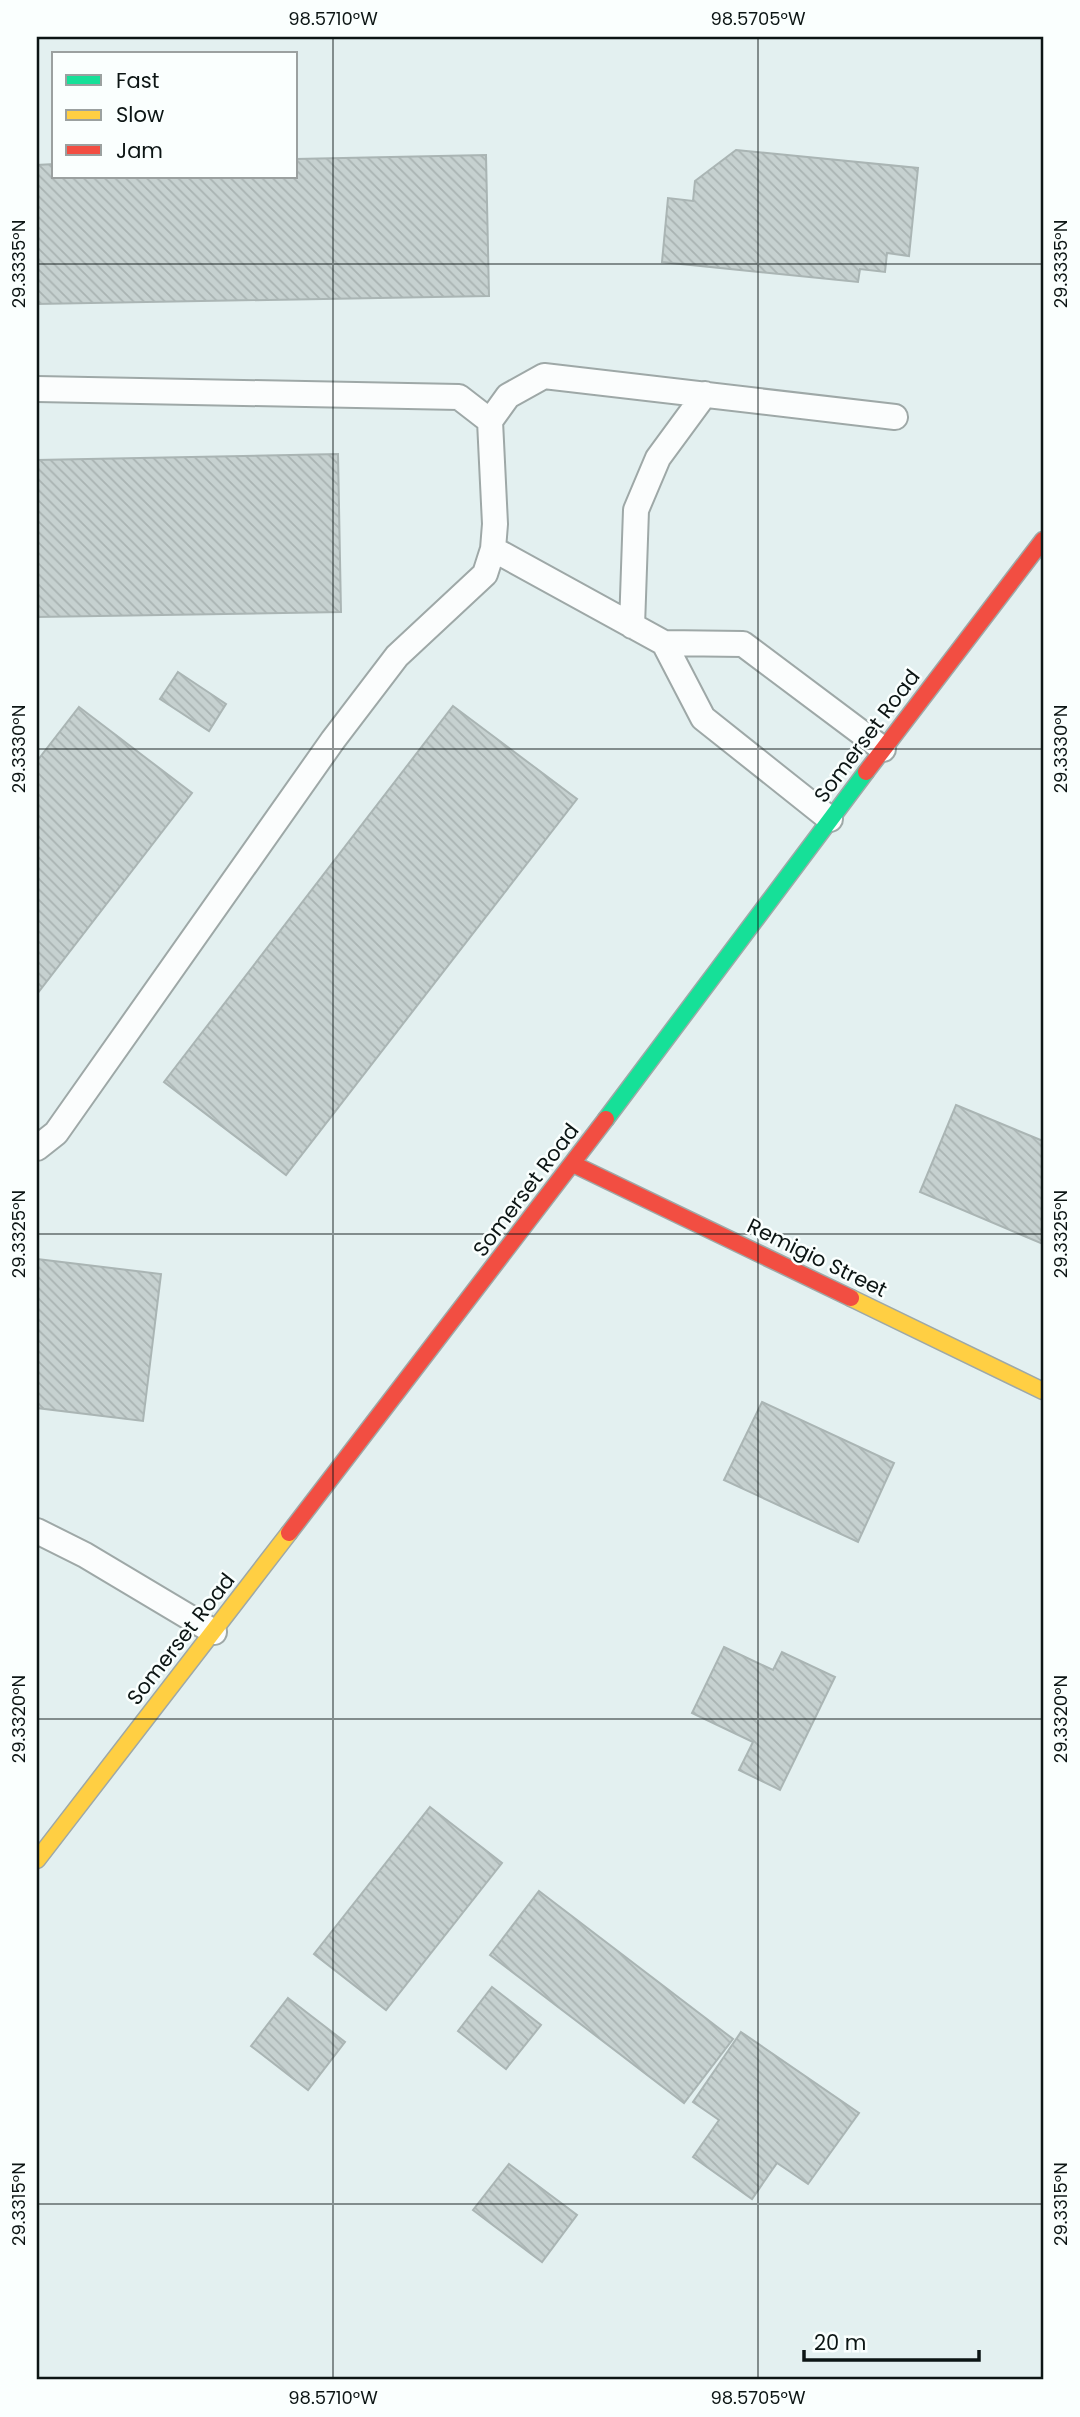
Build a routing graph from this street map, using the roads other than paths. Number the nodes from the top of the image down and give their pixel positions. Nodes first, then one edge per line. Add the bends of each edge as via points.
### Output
1 (37, 389) edge
2 (705, 394) junction
3 (895, 417) dead end
4 (490, 421) junction
5 (1043, 540) edge
6 (493, 549) junction
7 (632, 626) junction
8 (664, 643) junction
9 (883, 749) junction
10 (830, 819) junction
11 (37, 1147) edge
12 (573, 1164) junction
13 (1043, 1391) edge
14 (37, 1531) edge
15 (214, 1632) junction
16 (40, 1849) edge

1 - 4 lane via 459,397
2 - 3 lane
2 - 4 lane via 544,376 508,396
2 - 7 lane via 658,458 636,510
4 - 6 lane
5 - 9 street, Somerset Road
6 - 7 lane
6 - 11 lane via 485,574 397,656 57,1133
7 - 8 lane
8 - 9 lane via 743,644
8 - 10 lane via 703,718
9 - 10 street, Somerset Road
10 - 12 street, Somerset Road
12 - 13 street, Remigio Street
12 - 15 street, Somerset Road
14 - 15 lane
15 - 16 street, Somerset Road

